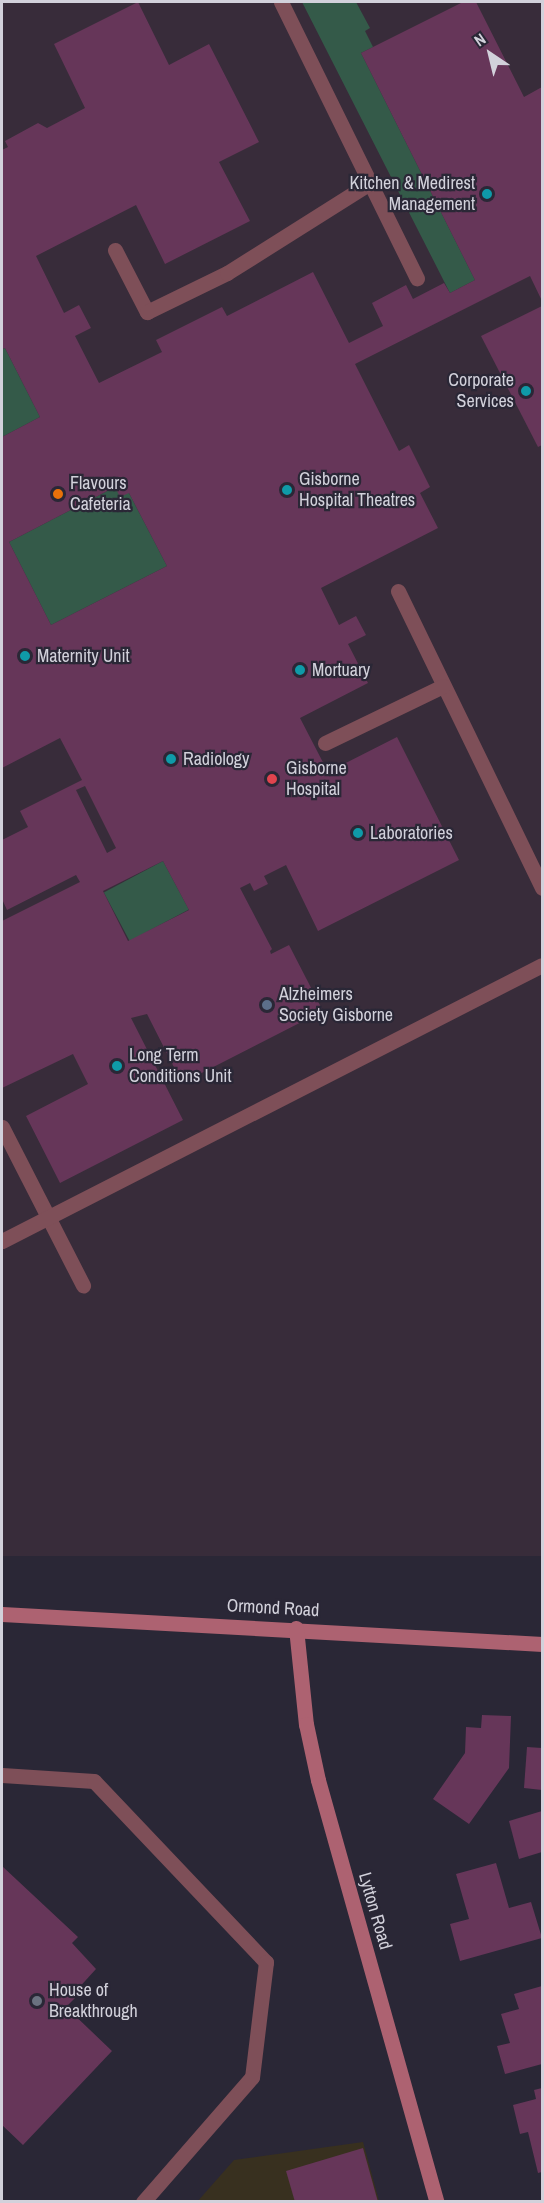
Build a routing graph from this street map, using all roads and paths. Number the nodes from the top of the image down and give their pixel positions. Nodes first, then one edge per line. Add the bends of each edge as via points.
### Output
1 (281, 2) edge
2 (370, 183) junction
3 (115, 250) dead end
4 (417, 278) dead end
5 (398, 591) dead end
6 (443, 686) junction
7 (325, 743) dead end
8 (543, 888) edge
9 (543, 965) edge
10 (2, 1127) edge
11 (47, 1218) junction
12 (2, 1241) edge
13 (84, 1286) dead end
14 (2, 1614) edge
15 (296, 1628) junction
16 (543, 1644) edge
17 (2, 1775) edge
18 (143, 2202) edge
19 (437, 2202) edge

1 - 2 lane
2 - 3 lane via 227,273 147,312
2 - 4 lane
5 - 6 lane
6 - 7 lane
6 - 8 lane
9 - 11 lane
10 - 11 lane
11 - 12 lane
11 - 13 lane
14 - 15 main road, Ormond Road
15 - 16 main road, Ormond Road
15 - 19 main road, Lytton Road via 306,1724 318,1780
17 - 18 lane via 94,1781 266,1962 252,2077

